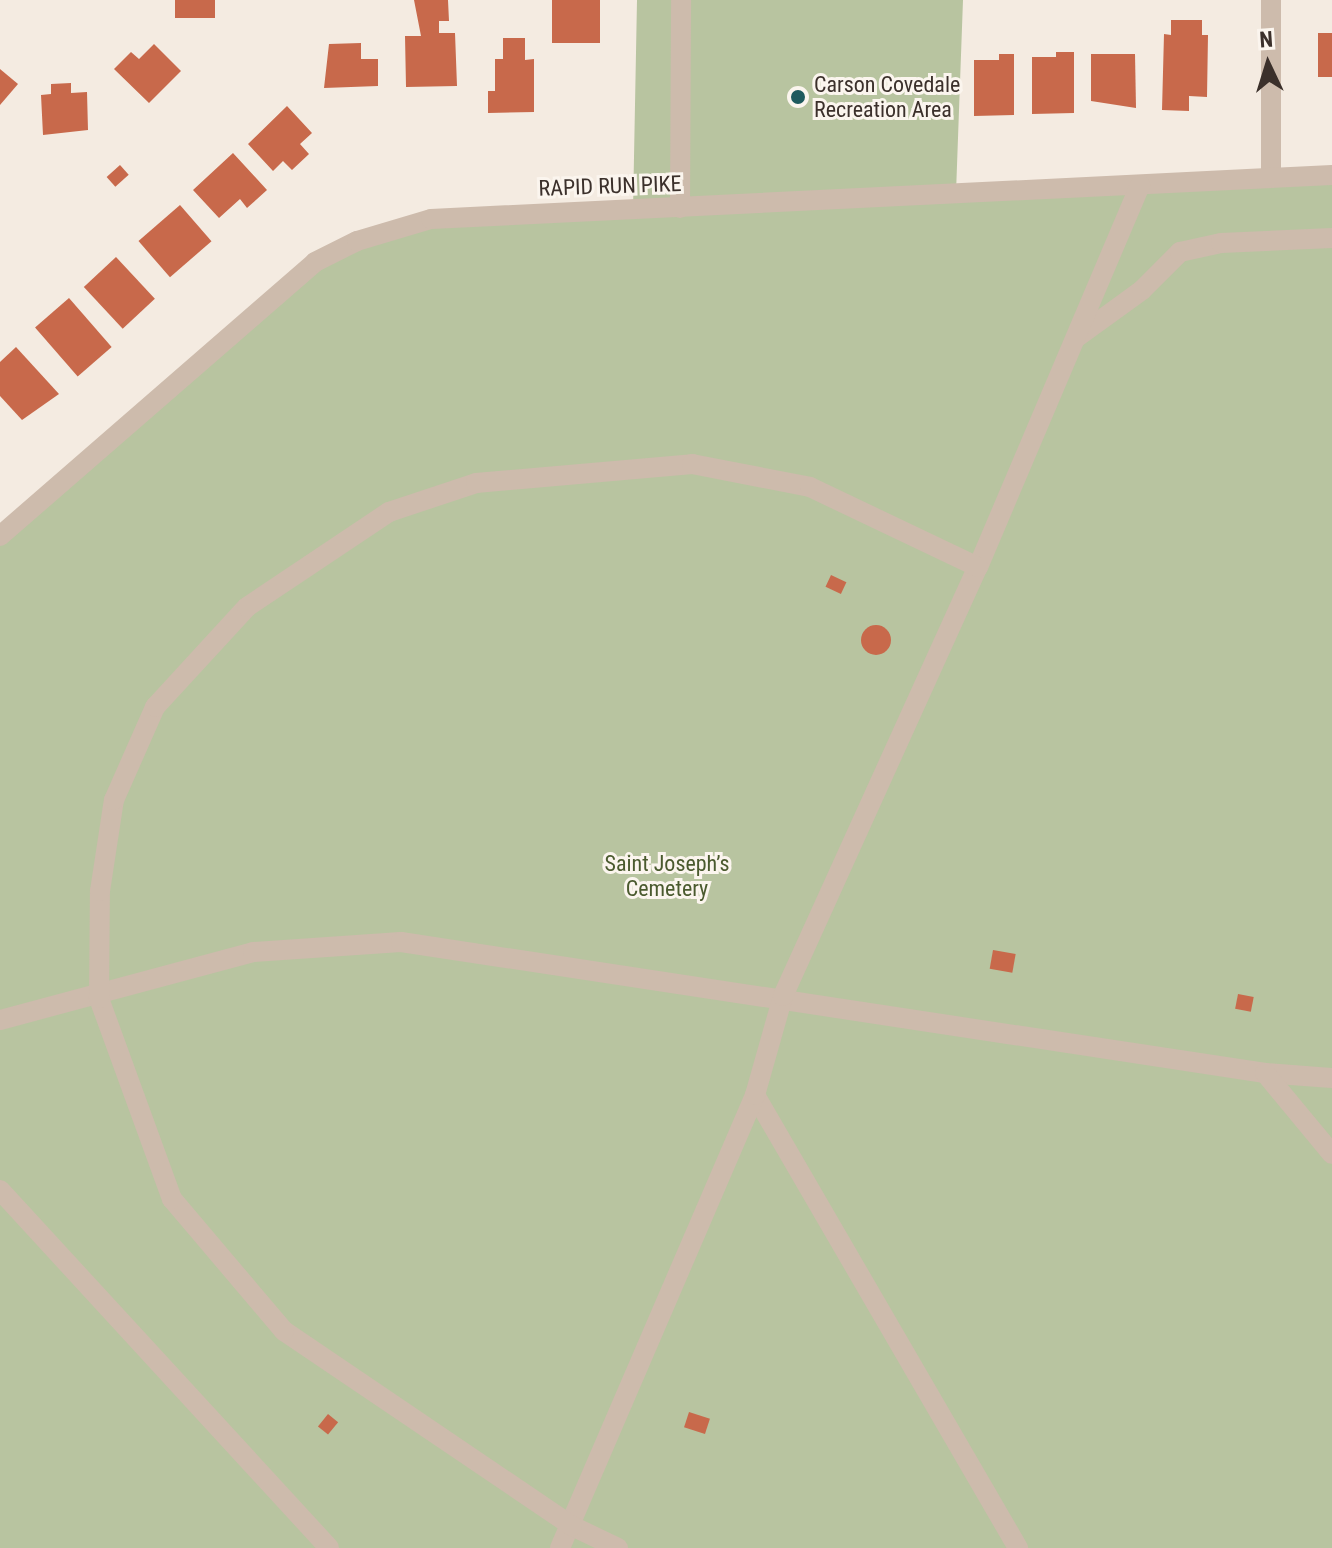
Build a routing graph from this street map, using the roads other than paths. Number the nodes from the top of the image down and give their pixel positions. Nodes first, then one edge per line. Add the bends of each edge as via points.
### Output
1 (681, 0) edge
2 (1271, 0) edge
3 (1332, 175) edge
4 (1271, 178) junction
5 (1140, 185) junction
6 (680, 208) junction
7 (1332, 238) edge
8 (1075, 339) junction
9 (0, 536) edge
10 (978, 567) junction
11 (783, 996) junction
12 (99, 998) junction
13 (0, 1020) edge
14 (1265, 1073) junction
15 (1332, 1078) edge
16 (755, 1095) junction
17 (1332, 1154) edge
18 (0, 1190) edge
19 (572, 1526) junction
20 (329, 1548) edge
21 (560, 1548) edge
22 (618, 1548) edge
23 (1018, 1548) edge

1 - 6 street
2 - 4 street
3 - 4 street, RAPID RUN PIKE
4 - 5 street, RAPID RUN PIKE
5 - 6 street, RAPID RUN PIKE
5 - 8 street
6 - 9 street, RAPID RUN PIKE via 471,215 357,241 277,291
7 - 8 street via 1221,243 1180,252 1142,290
8 - 10 street
10 - 11 street
10 - 12 street via 810,487 692,464 476,483 389,512 247,607 155,707 114,800 100,891
11 - 12 street via 401,942 253,952
11 - 14 street
11 - 16 street
12 - 13 street
12 - 19 street via 172,1199 284,1331
14 - 15 street
14 - 17 street
16 - 19 street
16 - 23 street
18 - 20 street
19 - 21 street
19 - 22 street

